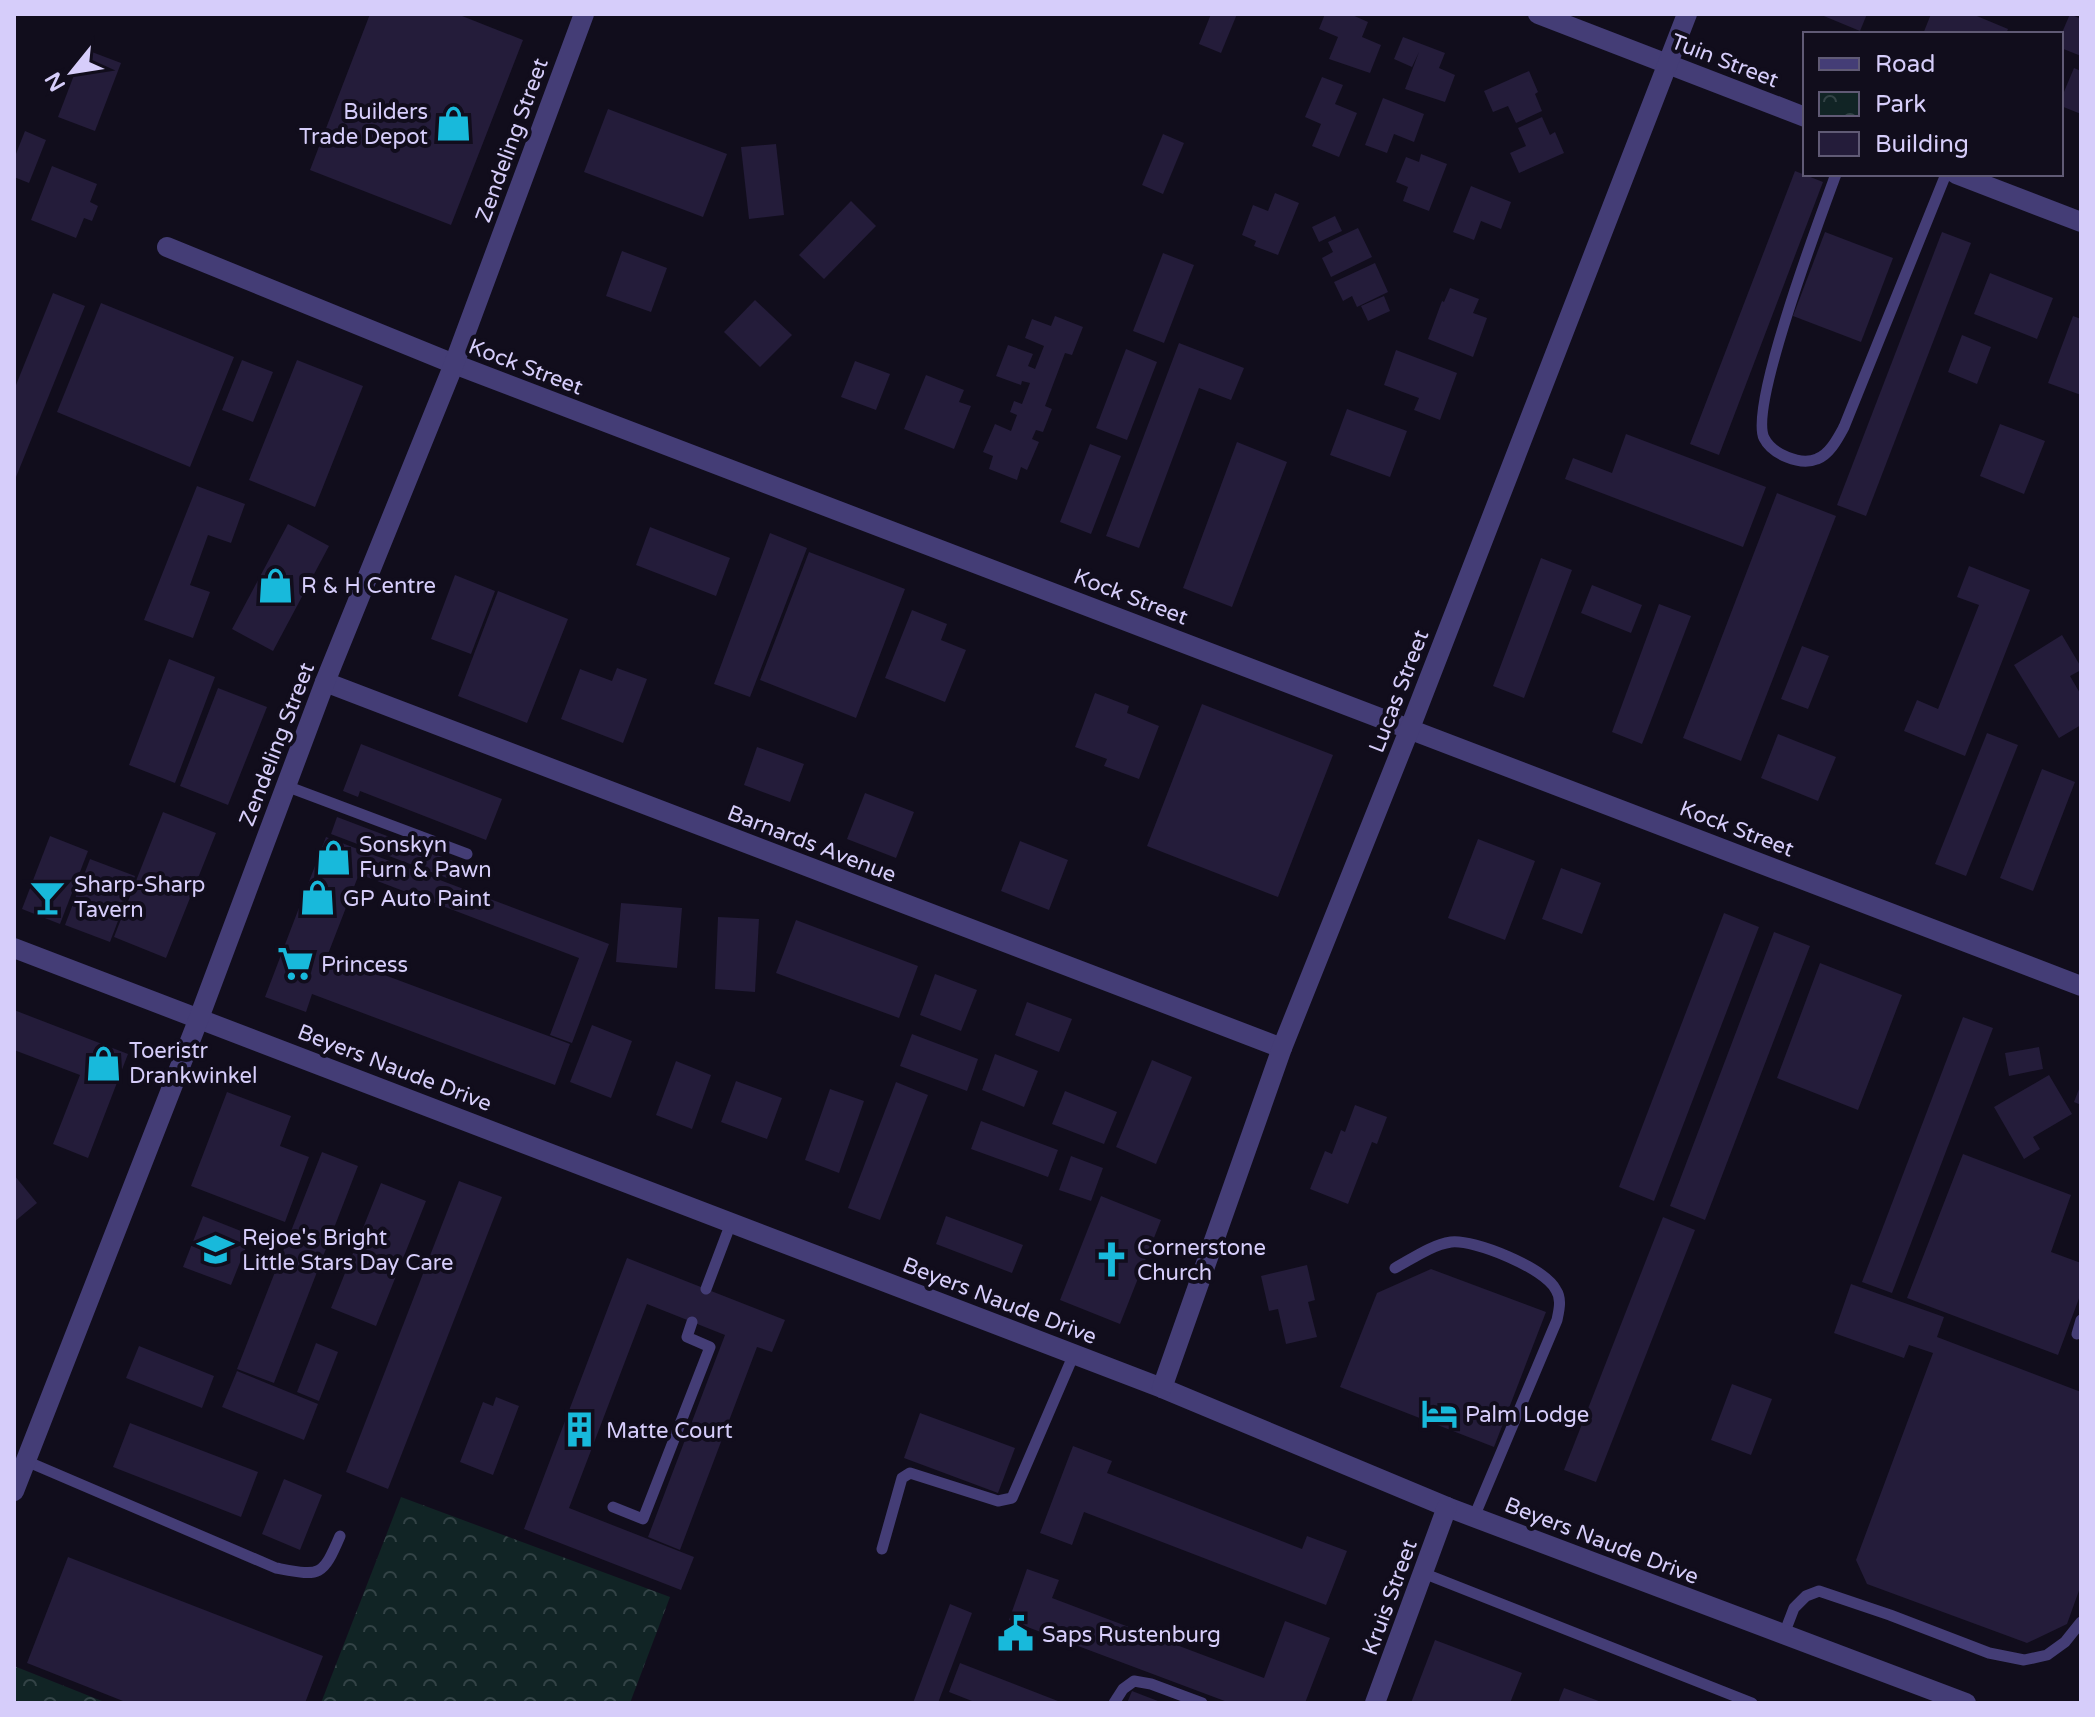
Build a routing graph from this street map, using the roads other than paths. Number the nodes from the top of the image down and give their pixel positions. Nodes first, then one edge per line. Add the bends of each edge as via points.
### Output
1 (584, 14) edge
2 (1538, 14) edge
3 (1687, 14) edge
4 (1668, 64) junction
5 (1803, 116) edge
6 (1835, 176) edge
7 (1945, 176) edge
8 (1961, 176) edge
9 (2081, 222) edge
10 (167, 247) dead end
11 (454, 364) junction
12 (325, 682) junction
13 (1410, 728) junction
14 (286, 786) junction
15 (467, 854) dead end
16 (14, 948) edge
17 (2081, 986) edge
18 (199, 1018) junction
19 (1282, 1048) junction
20 (731, 1223) junction
21 (1395, 1268) dead end
22 (706, 1289) dead end
23 (2081, 1320) edge
24 (692, 1322) dead end
25 (2077, 1334) dead end
26 (1074, 1354) junction
27 (1162, 1388) junction
28 (26, 1461) junction
29 (14, 1491) edge
30 (613, 1507) dead end
31 (1447, 1507) junction
32 (1474, 1517) junction
33 (340, 1536) dead end
34 (882, 1549) dead end
35 (1423, 1573) junction
36 (2081, 1622) edge
37 (1784, 1634) junction
38 (1114, 1703) edge
39 (1202, 1703) edge
40 (1375, 1703) edge
41 (1752, 1703) edge
42 (1966, 1703) edge

1 - 11 street, Zendeling Street
2 - 4 street, Tuin Street
3 - 4 street, Lucas Street
4 - 5 street, Tuin Street
4 - 13 street, Lucas Street
6 - 7 lane via 1803,262 1761,419 1771,448 1804,461 1818,459 1844,427
8 - 9 street
10 - 11 street, Kock Street
11 - 12 street, Zendeling Street
11 - 13 street, Kock Street
12 - 14 street, Zendeling Street
12 - 19 street, Barnards Avenue
13 - 17 street, Kock Street
13 - 19 street, Lucas Street
14 - 15 lane
14 - 18 street, Zendeling Street
16 - 18 street, Beyers Naude Drive
18 - 20 street, Beyers Naude Drive
18 - 28 street, Zendeling Street
19 - 27 street, Lucas Street
20 - 22 lane
20 - 26 street, Beyers Naude Drive
21 - 32 lane via 1448,1242 1465,1241 1521,1263 1556,1289 1557,1320
23 - 25 lane
24 - 30 lane via 687,1337 710,1347 643,1519
26 - 27 street, Beyers Naude Drive
26 - 34 lane via 1012,1498 998,1501 910,1473 902,1478
27 - 31 street, Beyers Naude Drive
28 - 29 street, Zendeling Street
28 - 33 lane via 276,1568 309,1574 322,1570
31 - 32 street, Beyers Naude Drive
31 - 35 street, Kruis Street
32 - 37 street, Beyers Naude Drive
35 - 40 street, Kruis Street
35 - 41 lane
36 - 37 lane via 2047,1655 2024,1660 1989,1653 1819,1591 1794,1608
37 - 42 street, Beyers Naude Drive
38 - 39 lane via 1134,1681

